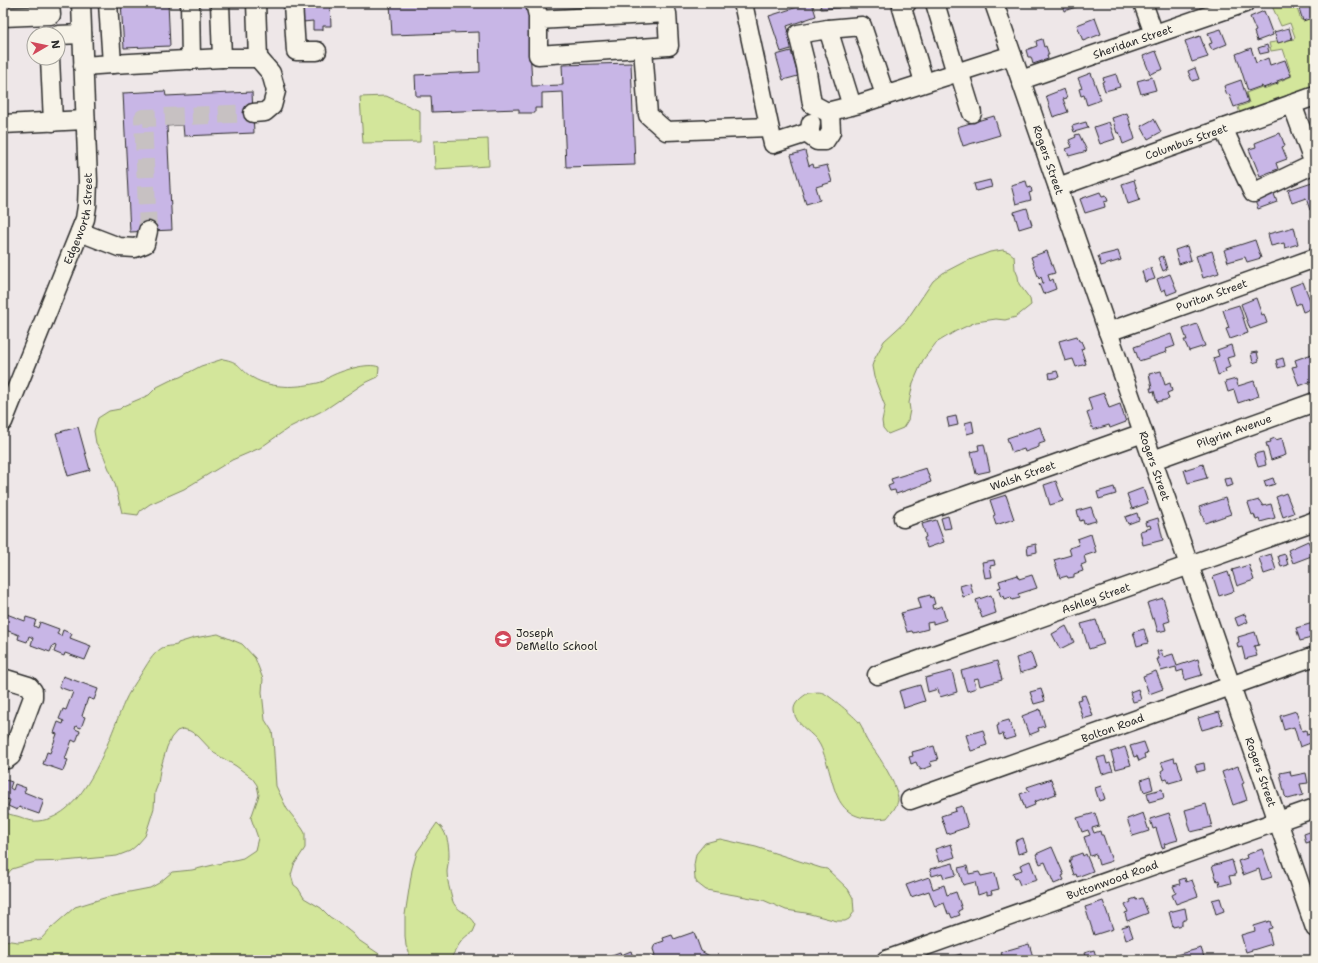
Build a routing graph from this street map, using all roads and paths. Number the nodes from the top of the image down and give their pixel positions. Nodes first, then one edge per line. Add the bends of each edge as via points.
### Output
1 (81, 3) edge
2 (108, 3) edge
3 (190, 3) edge
4 (220, 3) edge
5 (256, 3) edge
6 (293, 3) edge
7 (743, 3) edge
8 (907, 3) edge
9 (935, 3) edge
10 (994, 3) edge
11 (1143, 3) edge
12 (1245, 3) edge
13 (645, 9) edge
14 (50, 11) edge
15 (537, 13) edge
16 (3, 18) edge
17 (50, 26) edge
18 (828, 29) junction
19 (82, 34) junction
20 (1154, 34) junction
21 (66, 35) edge
22 (643, 48) junction
23 (317, 51) dead end
24 (1012, 55) junction
25 (222, 58) junction
26 (258, 58) junction
27 (191, 60) junction
28 (111, 62) junction
29 (50, 66) edge
30 (83, 66) junction
31 (957, 72) junction
32 (1021, 80) junction
33 (924, 82) junction
34 (885, 95) junction
35 (1315, 96) edge
36 (1292, 104) junction
37 (852, 106) junction
38 (824, 110) junction
39 (253, 113) tunnel mouth
40 (972, 113) dead end
41 (85, 120) junction
42 (53, 122) junction
43 (3, 124) edge
44 (769, 127) junction
45 (1224, 128) junction
46 (1058, 187) junction
47 (148, 231) tunnel mouth
48 (80, 232) junction
49 (1315, 258) edge
50 (1108, 332) junction
51 (10, 384) edge
52 (1315, 402) edge
53 (3, 422) edge
54 (1143, 433) junction
55 (1153, 460) junction
56 (903, 518) dead end
57 (1315, 520) edge
58 (1189, 565) junction
59 (1315, 656) edge
60 (877, 675) dead end
61 (3, 678) edge
62 (1232, 687) junction
63 (3, 760) edge
64 (910, 800) dead end
65 (1315, 808) edge
66 (1278, 821) junction
67 (1315, 928) edge
68 (886, 960) edge

1 - 19 street, Edgeworth Street
2 - 28 street
3 - 27 street
4 - 25 street
5 - 26 street
6 - 23 street via 296,51
7 - 44 street
8 - 33 street via 902,8
9 - 31 street
10 - 24 street, Rogers Street
11 - 20 street
12 - 20 street, Sheridan Street
13 - 15 street
13 - 22 street via 667,13 669,46
14 - 16 street
14 - 17 street
15 - 22 street via 538,55
18 - 34 street via 862,26
18 - 37 street
18 - 38 street via 798,34 812,104
19 - 21 street
19 - 30 street, Edgeworth Street
20 - 32 street, Sheridan Street
22 - 44 street via 648,115 666,131
24 - 31 street
24 - 32 street, Rogers Street
25 - 26 street
25 - 27 street
26 - 39 street via 272,73 276,91 272,106 264,112
27 - 28 street
28 - 30 street
29 - 42 street
30 - 41 street, Edgeworth Street
31 - 33 street
31 - 40 street
32 - 46 street, Rogers Street
33 - 34 street
34 - 37 street
35 - 36 street, Columbus Street
36 - 45 street, Columbus Street
36 - 45 street via 1314,164 1253,193
37 - 38 street
38 - 44 street via 811,122 810,132 773,144
41 - 42 street
41 - 48 street, Edgeworth Street via 88,194 85,220
42 - 43 street
45 - 46 street, Columbus Street
46 - 50 street, Rogers Street
47 - 48 street via 145,244 135,248 119,247
48 - 51 street, Edgeworth Street
49 - 50 street, Puritan Street
50 - 54 street, Rogers Street
51 - 53 street, Edgeworth Street
52 - 55 street, Pilgrim Avenue
54 - 55 street, Rogers Street
54 - 56 street, Walsh Street
55 - 58 street, Rogers Street
57 - 58 street, Ashley Street
58 - 60 street, Ashley Street
58 - 62 street, Rogers Street
59 - 62 street, Bolton Road
61 - 63 street via 29,686 33,691 11,756
62 - 64 street, Bolton Road
62 - 66 street, Rogers Street
65 - 66 street, Buttonwood Road
66 - 67 street, Rogers Street
66 - 68 street, Buttonwood Road

